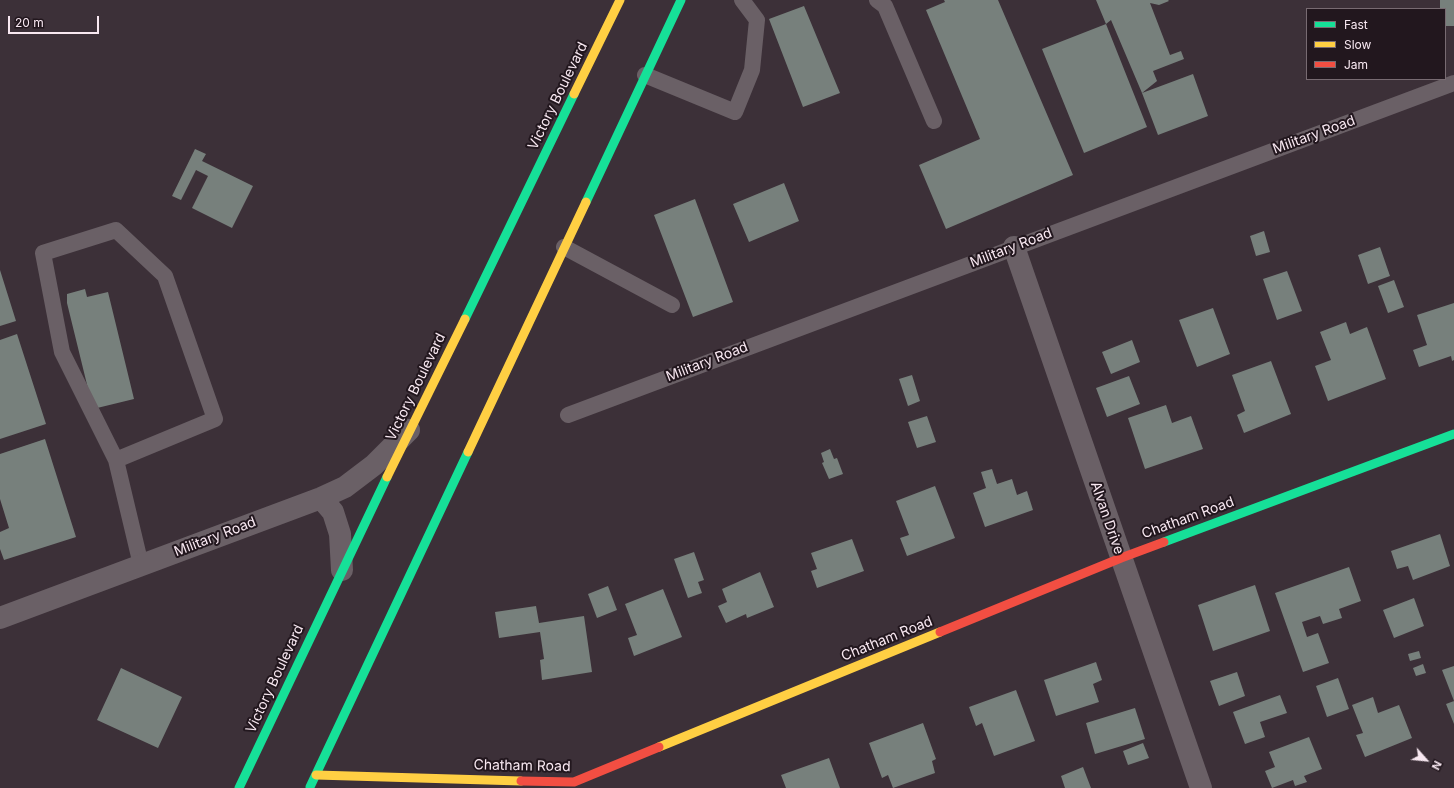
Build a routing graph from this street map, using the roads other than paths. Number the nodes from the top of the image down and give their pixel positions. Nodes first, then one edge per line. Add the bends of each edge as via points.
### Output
1 (620, 0) edge
2 (680, 0) edge
3 (742, 0) edge
4 (877, 0) edge
5 (645, 75) junction
6 (1454, 83) edge
7 (934, 121) dead end
8 (564, 247) junction
9 (1014, 247) junction
10 (672, 305) dead end
11 (568, 415) dead end
12 (412, 427) junction
13 (1454, 434) edge
14 (116, 460) junction
15 (321, 498) junction
16 (1121, 558) junction
17 (141, 565) junction
18 (342, 570) junction
19 (0, 618) edge
20 (316, 775) junction
21 (578, 785) edge
22 (239, 788) edge
23 (310, 788) edge
24 (1201, 788) edge

1 - 12 main road, Victory Boulevard
2 - 5 main road
3 - 5 lane via 757,20 752,70 735,112
4 - 7 lane via 885,6
5 - 8 main road
6 - 9 lane, Military Road
8 - 10 lane
8 - 20 main road
9 - 11 lane, Military Road
9 - 16 street, Alvan Drive
12 - 15 street, Military Road via 374,465 345,487
12 - 18 main road, Victory Boulevard
13 - 16 main road, Chatham Road
14 - 14 lane via 215,419 165,276 116,230 43,253 62,352
14 - 17 lane
15 - 17 street, Military Road
15 - 18 street via 333,512 340,534
16 - 21 main road, Chatham Road
16 - 24 street, Alvan Drive
17 - 19 street, Military Road
18 - 22 main road, Victory Boulevard
20 - 21 main road, Chatham Road
20 - 23 main road

